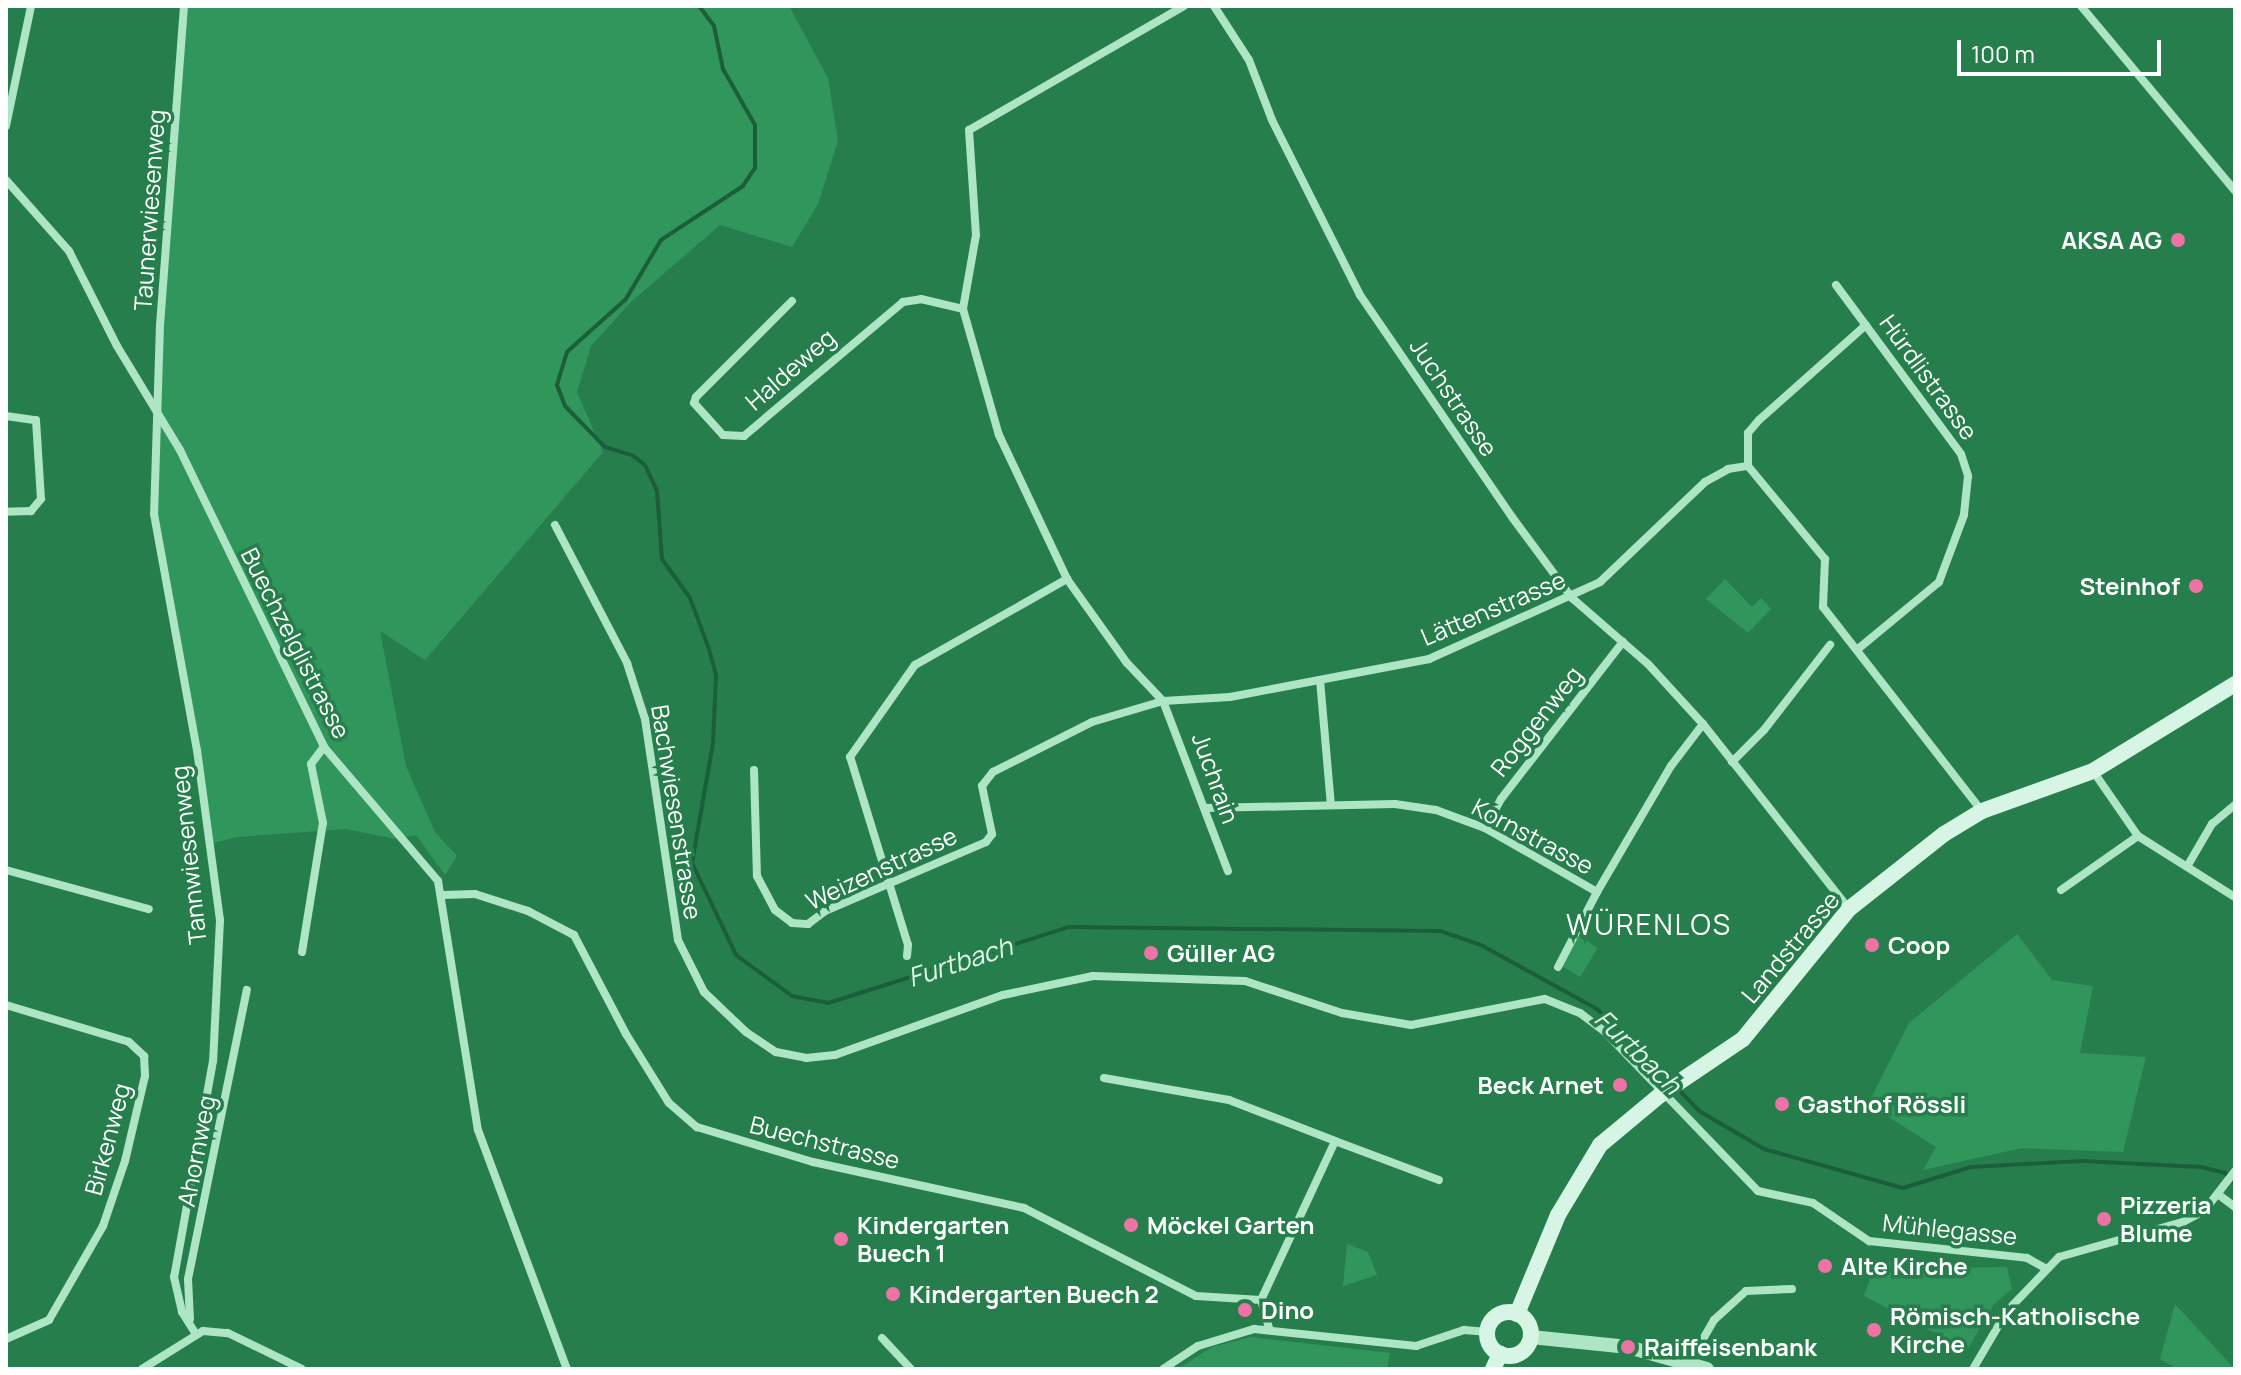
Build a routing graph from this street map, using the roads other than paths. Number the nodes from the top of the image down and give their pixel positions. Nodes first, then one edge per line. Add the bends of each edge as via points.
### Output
1 (31, 6) edge
2 (184, 6) edge
3 (1184, 6) edge
4 (1214, 6) edge
5 (2081, 6) edge
6 (6, 126) edge
7 (6, 180) edge
8 (2235, 191) edge
9 (1836, 285) dead end
10 (792, 301) dead end
11 (963, 309) junction
12 (1866, 325) junction
13 (6, 416) edge
14 (160, 417) junction
15 (1748, 466) junction
16 (6, 512) edge
17 (555, 525) dead end
18 (1067, 579) junction
19 (1572, 598) junction
20 (1623, 642) junction
21 (1830, 645) dead end
22 (1858, 649) junction
23 (1320, 680) junction
24 (2235, 684) edge
25 (1163, 701) junction
26 (1703, 724) junction
27 (324, 747) junction
28 (1732, 762) junction
29 (754, 770) dead end
30 (2093, 771) junction
31 (1331, 805) junction
32 (2235, 805) edge
33 (1205, 808) junction
34 (1982, 811) junction
35 (1485, 828) junction
36 (2138, 836) junction
37 (2188, 865) junction
38 (6, 870) edge
39 (1228, 871) dead end
40 (886, 888) junction
41 (2061, 890) dead end
42 (1597, 892) junction
43 (443, 895) junction
44 (2235, 897) edge
45 (149, 909) dead end
46 (1849, 909) junction
47 (302, 952) dead end
48 (907, 956) dead end
49 (1558, 967) dead end
50 (247, 990) dead end
51 (6, 1005) edge
52 (1104, 1078) dead end
53 (1664, 1092) junction
54 (1335, 1141) junction
55 (2235, 1171) edge
56 (1439, 1180) dead end
57 (2222, 1190) junction
58 (2235, 1207) edge
59 (2045, 1268) junction
60 (1792, 1289) dead end
61 (1261, 1300) junction
62 (1517, 1314) junction
63 (190, 1320) junction
64 (1269, 1328) junction
65 (1488, 1332) junction
66 (195, 1333) junction
67 (1531, 1337) junction
68 (882, 1338) dead end
69 (6, 1339) edge
70 (1497, 1362) edge
71 (1687, 1365) edge
72 (142, 1369) edge
73 (302, 1369) edge
74 (567, 1369) edge
75 (911, 1369) edge
76 (1163, 1369) edge
77 (1707, 1369) edge
78 (1973, 1369) edge

1 - 6 street
2 - 14 street, Taunerwiesenweg via 160,325
3 - 11 street via 969,130 977,215
4 - 19 street, Juchstrasse via 1249,60 1272,120 1360,295
5 - 8 street
7 - 14 street, Buechzelglistrasse via 60,237
9 - 12 street, Hürdlistrasse
10 - 11 street, Haldeweg via 696,397 694,403 723,435 744,436 903,302 921,299
11 - 18 street via 999,435
12 - 15 street via 1748,433
12 - 22 street, Hürdlistrasse via 1961,454 1969,489 1939,582
13 - 16 street via 36,420 41,499 31,511
14 - 27 street, Buechzelglistrasse
14 - 63 street, Tannwiesenweg via 154,444 157,551 197,750 220,920 213,1061 174,1277 182,1312
15 - 19 street, Lättenstrasse via 1728,469 1705,482 1616,570
15 - 22 street via 1821,552 1827,567 1820,590 1823,607
17 - 53 street, Bachwiesenstrasse via 627,663 645,719 678,940 704,992 776,1052 806,1058 835,1055 1003,995 1062,980 1207,978 1245,981 1342,1013 1411,1025 1523,1000 1556,1002 1604,1031
18 - 25 street via 1127,663
18 - 40 street via 915,665 850,757
19 - 20 street, Juchstrasse
19 - 23 street, Lättenstrasse via 1429,659
20 - 26 street, Juchstrasse
20 - 35 street, Roggenweg via 1501,799
21 - 28 street
22 - 34 street
23 - 25 street, Lättenstrasse via 1230,697
23 - 31 street
24 - 30 main road, Landstrasse
25 - 33 street, Juchrain
25 - 40 street, Weizenstrasse via 1092,722 993,772 982,786 992,834 986,842
26 - 28 street, Juchstrasse
26 - 42 street, Kornstrasse via 1671,766
27 - 43 street, Buechzelglistrasse via 370,807 429,868
27 - 47 street via 311,764 323,823
28 - 46 street, Juchstrasse
29 - 40 street, Weizenstrasse via 757,876 775,910 792,923 808,924 825,911
30 - 34 main road, Landstrasse
30 - 36 street
31 - 33 street, Kornstrasse
31 - 35 street, Kornstrasse via 1422,808
32 - 37 street via 2212,824
33 - 39 street, Juchrain
34 - 46 main road, Landstrasse
35 - 42 street, Kornstrasse
36 - 37 street
36 - 41 street
37 - 44 street
38 - 45 street
40 - 48 street via 908,945
42 - 49 street
43 - 61 street, Buechstrasse via 475,894 528,911 574,935 669,1103 697,1127 813,1162 1024,1208 1196,1296
43 - 74 street, Buechzelglistrasse via 478,1130
46 - 53 main road, Landstrasse via 1743,1039
50 - 63 street, Ahornweg via 188,1279
51 - 69 street, Birkenweg via 129,1042 144,1056 145,1076 103,1226 49,1320
52 - 54 street via 1229,1100
53 - 59 street, Mühlegasse via 1672,1107 1748,1186 1813,1203 1869,1241 2027,1258
53 - 62 main road, Landstrasse via 1600,1145 1558,1215
54 - 56 street
54 - 61 street
55 - 57 street
57 - 58 street
57 - 59 street via 2204,1211 2170,1228 2083,1248
59 - 78 street via 1998,1322
60 - 71 street via 1746,1291 1714,1320
61 - 64 street
62 - 65 main road via 1501,1314
62 - 67 main road via 1528,1323
63 - 66 street, Tannwiesenweg
64 - 65 street via 1416,1346 1464,1330
64 - 76 street via 1222,1336
65 - 70 main road
66 - 72 street
66 - 73 street via 228,1333
67 - 70 main road via 1520,1353
67 - 71 street via 1620,1345
68 - 75 street
71 - 77 street

